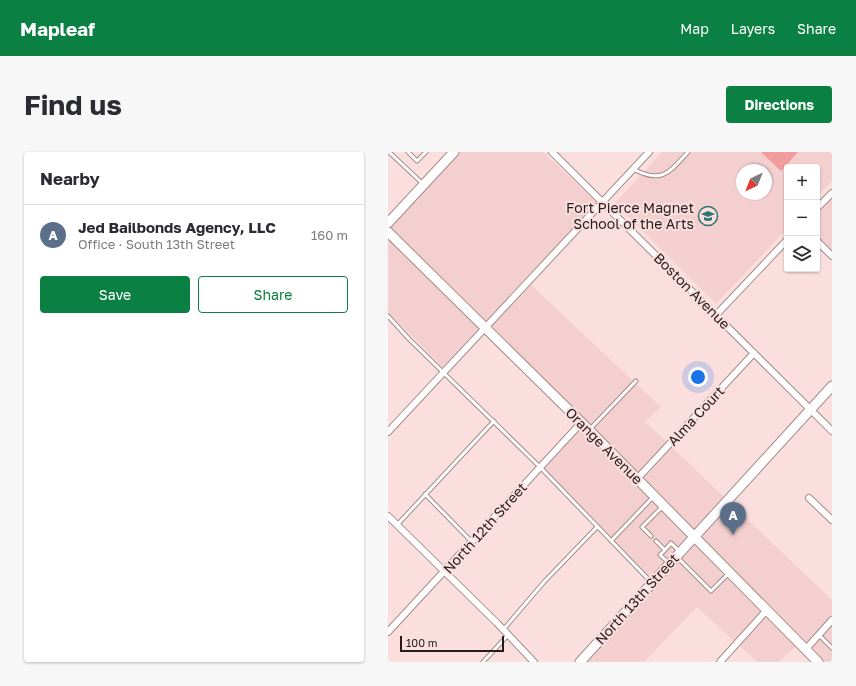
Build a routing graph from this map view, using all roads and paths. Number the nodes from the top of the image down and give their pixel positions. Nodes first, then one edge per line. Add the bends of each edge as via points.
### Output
1 (389, 152) edge
2 (408, 152) edge
3 (426, 152) edge
4 (454, 152) edge
5 (552, 152) edge
6 (649, 152) edge
7 (688, 152) edge
8 (633, 169) junction
9 (424, 184) junction
10 (832, 193) edge
11 (603, 202) junction
12 (820, 205) edge
13 (388, 222) edge
14 (388, 232) edge
15 (784, 243) edge
16 (820, 244) edge
17 (832, 256) edge
18 (716, 315) junction
19 (388, 316) edge
20 (485, 328) junction
21 (754, 353) junction
22 (444, 372) junction
23 (636, 381) dead end
24 (832, 386) edge
25 (810, 409) junction
26 (494, 421) junction
27 (581, 423) junction
28 (589, 430) junction
29 (832, 430) edge
30 (388, 432) edge
31 (540, 467) junction
32 (637, 480) junction
33 (425, 494) junction
34 (654, 496) junction
35 (809, 498) dead end
36 (664, 506) junction
37 (388, 516) edge
38 (832, 520) edge
39 (397, 525) junction
40 (597, 527) junction
41 (651, 536) dead end
42 (694, 536) junction
43 (656, 541) dead end
44 (472, 542) junction
45 (611, 542) junction
46 (665, 550) junction
47 (678, 554) junction
48 (669, 563) junction
49 (730, 572) junction
50 (444, 573) junction
51 (652, 583) junction
52 (767, 610) junction
53 (832, 620) edge
54 (388, 632) edge
55 (506, 632) junction
56 (818, 635) junction
57 (832, 648) edge
58 (806, 649) junction
59 (482, 662) edge
60 (534, 662) edge
61 (580, 662) edge
62 (720, 662) edge
63 (818, 662) edge

1 - 9 lane
2 - 3 lane via 418,161
4 - 9 main road
5 - 11 street, Boston Avenue
6 - 8 street
7 - 8 lane via 670,172 646,176
8 - 11 street
9 - 13 main road
10 - 12 street
11 - 18 street, Boston Avenue
11 - 20 street
14 - 20 main road, Orange Avenue
15 - 18 street
16 - 17 street
18 - 21 street, Boston Avenue
19 - 22 lane
20 - 22 street
20 - 27 main road, Orange Avenue
21 - 25 street, Boston Avenue
21 - 32 street, Alma Court
22 - 26 lane
22 - 30 street
23 - 28 lane
24 - 25 main road, North 13th Street
25 - 29 street, Boston Avenue
25 - 42 main road, North 13th Street
26 - 31 lane
26 - 33 lane
27 - 28 main road, Orange Avenue
27 - 31 street, North 12th Street
28 - 32 main road, Orange Avenue
31 - 40 lane
31 - 44 street, North 12th Street
32 - 34 main road, Orange Avenue
33 - 39 lane
33 - 44 lane
34 - 36 main road, Orange Avenue
34 - 45 lane
35 - 38 street
36 - 41 lane via 642,527
36 - 42 main road, Orange Avenue
37 - 39 street
39 - 50 street
40 - 45 lane
40 - 55 lane via 544,582
42 - 47 main road, North 13th Street
42 - 49 main road, Orange Avenue
43 - 46 lane
44 - 50 street, North 12th Street
45 - 51 lane
46 - 47 lane via 672,544
46 - 48 lane via 660,555
47 - 48 main road, North 13th Street
47 - 49 lane via 711,591
48 - 51 main road, North 13th Street
49 - 52 main road, Orange Avenue
50 - 54 street, North 12th Street
50 - 55 street
51 - 61 main road, North 13th Street
52 - 58 main road, Orange Avenue
52 - 62 street
53 - 56 street
55 - 59 lane
55 - 60 street
56 - 57 lane
56 - 58 street
58 - 63 main road, Orange Avenue

